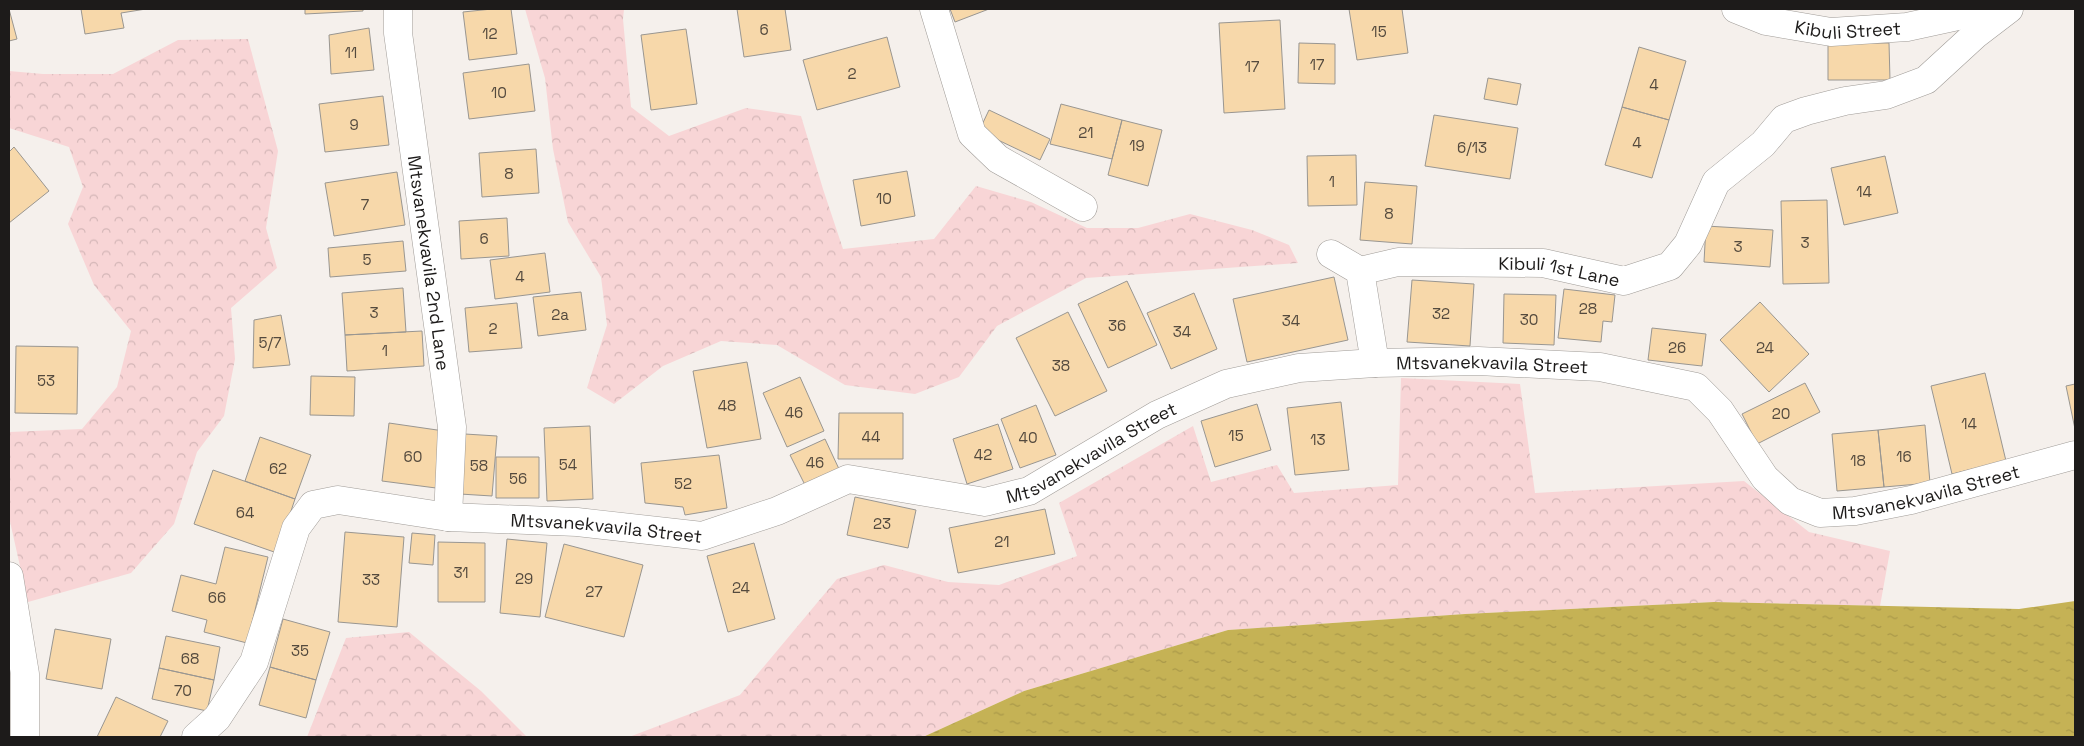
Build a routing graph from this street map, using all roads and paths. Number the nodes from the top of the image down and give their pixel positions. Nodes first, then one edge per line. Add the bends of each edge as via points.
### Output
1 (398, 9) edge
2 (934, 9) edge
3 (1736, 9) edge
4 (1990, 9) edge
5 (2009, 9) edge
6 (1083, 207) dead end
7 (1331, 254) dead end
8 (1360, 270) junction
9 (1375, 363) junction
10 (2075, 455) edge
11 (448, 517) junction
12 (9, 576) edge
13 (25, 737) edge
14 (196, 737) edge

1 - 11 street, Mtsvanekvavila 2nd Lane via 398,33 452,427
2 - 6 street via 972,134 998,159
3 - 4 street, Kibuli Street via 1766,21 1831,32 1907,27
5 - 8 street, Kibuli 1st Lane via 1926,80 1886,95 1845,101 1784,119 1763,144 1716,182 1688,244 1670,266 1624,281 1543,263 1398,262
7 - 8 street
8 - 9 street
9 - 10 street, Mtsvanekvavila Street via 1478,361 1600,367 1696,386 1720,411 1765,478 1790,501 1820,513 1854,512 1911,500
9 - 11 street, Mtsvanekvavila Street via 1299,368 1226,384 1156,415 1029,491 985,502 848,479 777,511 702,536 577,522
11 - 14 street, Mtsvanekvavila Street via 338,500 313,505 296,528 254,662 217,718
12 - 13 street via 25,674

